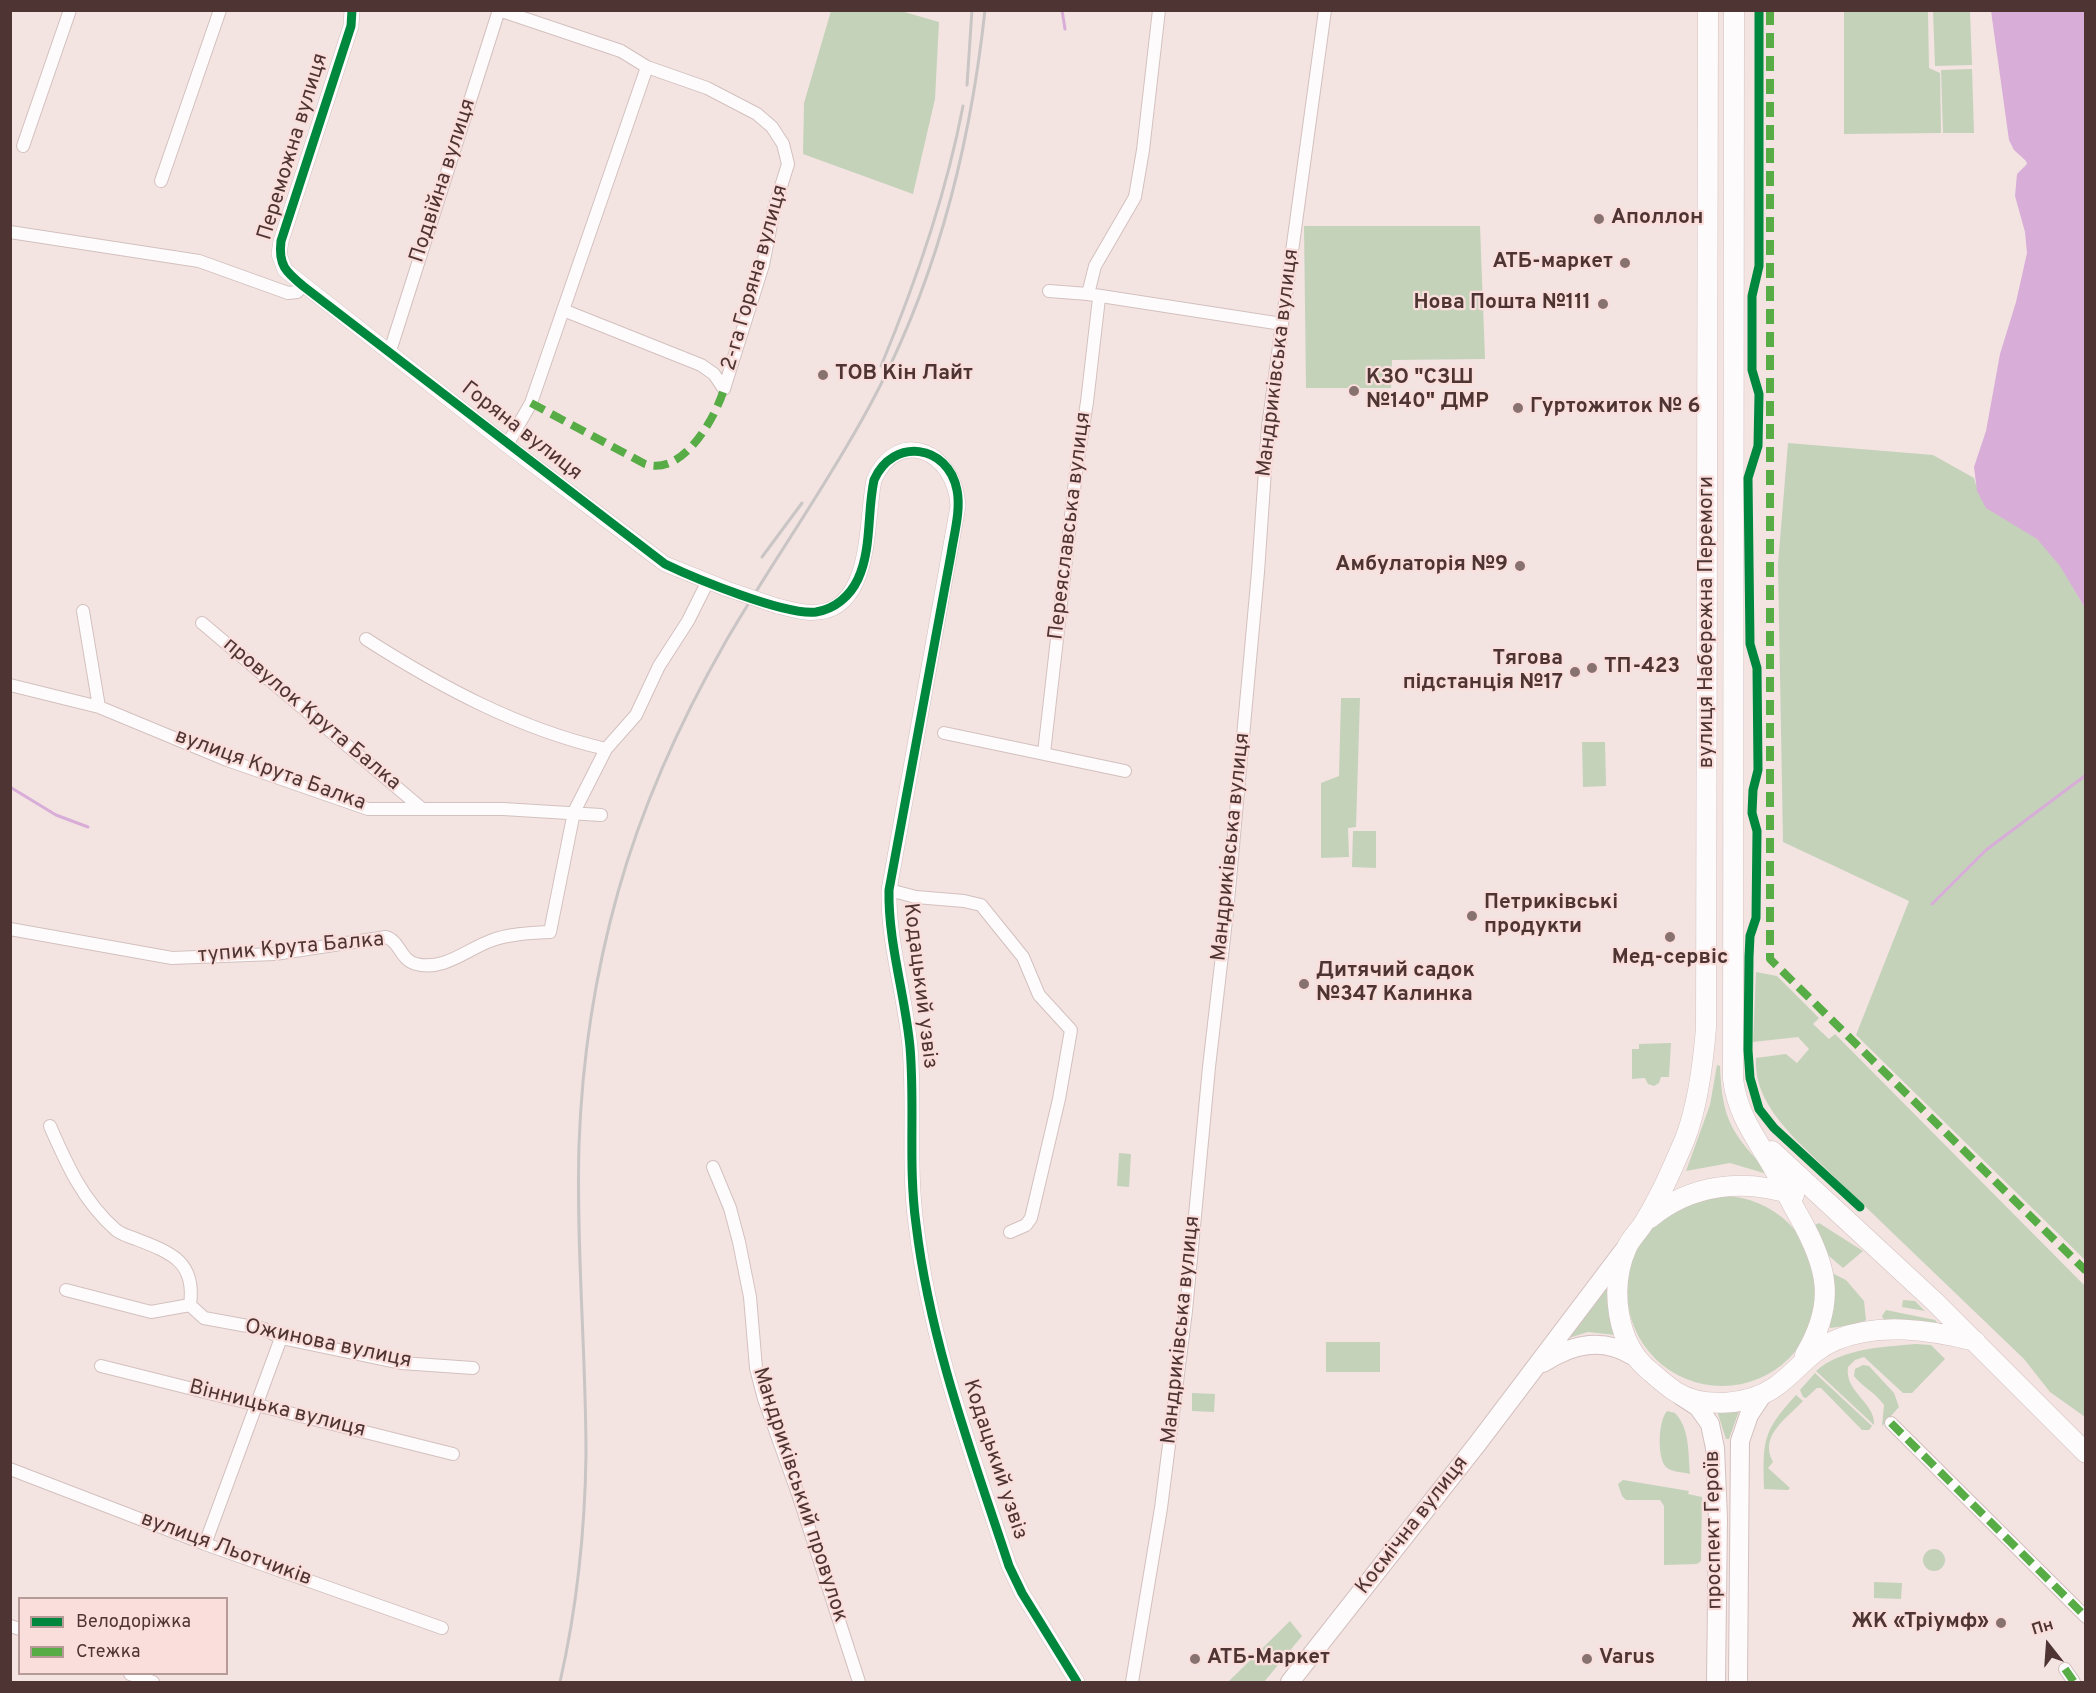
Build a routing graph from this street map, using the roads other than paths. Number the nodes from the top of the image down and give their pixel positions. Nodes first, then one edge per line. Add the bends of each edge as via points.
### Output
1 (70, 10) edge
2 (220, 10) edge
3 (352, 10) edge
4 (499, 10) edge
5 (1159, 10) edge
6 (1325, 10) edge
7 (1708, 10) edge
8 (1734, 10) edge
9 (647, 67) junction
10 (23, 146) dead end
11 (161, 181) dead end
12 (10, 232) edge
13 (303, 286) junction
14 (1049, 291) dead end
15 (1094, 296) junction
16 (1708, 299) junction
17 (1733, 299) junction
18 (563, 310) junction
19 (1282, 324) junction
20 (390, 351) junction
21 (507, 445) junction
22 (708, 581) junction
23 (727, 588) joint
24 (83, 611) dead end
25 (202, 623) dead end
26 (366, 639) dead end
27 (10, 685) edge
28 (99, 707) junction
29 (944, 733) dead end
30 (606, 749) junction
31 (1044, 753) junction
32 (1125, 771) dead end
33 (420, 807) junction
34 (574, 812) junction
35 (601, 815) dead end
36 (889, 890) junction
37 (10, 929) edge
38 (50, 1126) dead end
39 (1752, 1133) junction
40 (713, 1167) dead end
41 (1733, 1187) junction
42 (1787, 1192) junction
43 (1831, 1207) junction
44 (1801, 1219) junction
45 (1644, 1222) junction
46 (1010, 1232) dead end
47 (1627, 1246) junction
48 (66, 1290) dead end
49 (189, 1305) junction
50 (281, 1338) junction
51 (1975, 1341) junction
52 (1633, 1356) junction
53 (1802, 1360) junction
54 (101, 1366) dead end
55 (473, 1368) dead end
56 (1534, 1369) junction
57 (1677, 1393) junction
58 (1763, 1394) junction
59 (257, 1405) junction
60 (1891, 1423) dead end
61 (2085, 1453) edge
62 (453, 1454) dead end
63 (10, 1469) edge
64 (205, 1544) junction
65 (2085, 1617) edge
66 (442, 1628) dead end
67 (2065, 1669) dead end
68 (133, 1675) edge
69 (153, 1683) edge
70 (858, 1683) edge
71 (1077, 1683) edge
72 (1131, 1683) edge
73 (1290, 1683) edge
74 (1716, 1683) edge
75 (1738, 1683) edge
76 (2074, 1683) edge

1 - 10 street
2 - 11 street
3 - 13 street, Переможна вулиця via 351,26 281,241 280,263
4 - 9 street, 2-га Горяна вулиця via 621,51
4 - 20 street, Подвійна вулиця
5 - 15 street, Переяславська вулиця via 1135,197 1095,266
6 - 19 street, Мандриківська вулиця
7 - 16 main road, вулиця Набережна Перемоги
8 - 17 main road, вулиця Набережна Перемоги
9 - 18 street
9 - 18 street, 2-га Горяна вулиця via 707,88 757,114 778,136 788,164 763,265 724,389 714,374 701,365
12 - 13 street via 199,261 288,293
13 - 20 street, Горяна вулиця
14 - 15 street
15 - 19 street
15 - 31 street, Переяславська вулиця via 1087,402
16 - 17 main road
16 - 45 main road, вулиця Набережна Перемоги via 1706,1028 1700,1083 1686,1136
17 - 39 main road, вулиця Набережна Перемоги via 1733,1079 1742,1117
18 - 21 street via 531,403
19 - 72 street, Мандриківська вулиця via 1268,427 1227,912 1186,1311 1161,1508
20 - 21 street, Горяна вулиця
21 - 22 street, Горяна вулиця via 665,564
22 - 23 street, Горяна вулиця
22 - 30 street via 636,715
23 - 36 street, Кодацький узвіз, bridge via 805,612 827,609 854,587 865,558 874,480 879,468 888,459 912,450 925,452 946,467 957,490 958,506
24 - 28 street
25 - 33 street, провулок Крута Балка
26 - 30 street via 421,674 525,726
27 - 28 street, вулиця Крута Балка
28 - 33 street, вулиця Крута Балка via 227,760 368,809
29 - 31 street
30 - 34 street
31 - 32 street
33 - 34 street, вулиця Крута Балка
34 - 35 street
34 - 37 street, тупик Крута Балка via 550,932 490,941 452,961 414,964 386,937 274,954 172,958
36 - 46 street via 981,905 1023,957 1039,995 1071,1030 1031,1218 1026,1225
36 - 71 street, Кодацький узвіз via 890,933 913,1083 913,1203 935,1326 960,1420 1010,1566 1022,1593
38 - 49 street via 75,1182 117,1231 165,1251 189,1271
39 - 42 main road, вулиця Набережна Перемоги
39 - 43 main road, вулиця Набережна Перемоги
40 - 70 street, Мандриківський провулок via 739,1242 750,1297 756,1368 764,1399
41 - 42 main road, вулиця Набережна Перемоги
41 - 44 main road, вулиця Набережна Перемоги via 1758,1192 1786,1206
41 - 45 main road, вулиця Набережна Перемоги via 1684,1195
42 - 43 main road, вулиця Набережна Перемоги
42 - 44 main road, вулиця Набережна Перемоги
43 - 51 main road, вулиця Набережна Перемоги via 1871,1240
44 - 53 main road, вулиця Набережна Перемоги via 1818,1251 1824,1278 1822,1317
45 - 47 main road, вулиця Набережна Перемоги
47 - 52 main road, вулиця Набережна Перемоги via 1619,1279 1618,1313
47 - 56 main road, Космічна вулиця
48 - 49 street via 151,1312
49 - 50 street, Ожинова вулиця via 204,1318 264,1329
50 - 55 street, Ожинова вулиця via 401,1363
50 - 59 street
51 - 53 main road, вулиця Набережна Перемоги via 1923,1330 1874,1331 1838,1339
51 - 61 main road, вулиця Набережна Перемоги
52 - 56 main road, Космічна вулиця via 1594,1343 1560,1352
52 - 57 main road, вулиця Набережна Перемоги
53 - 58 main road, вулиця Набережна Перемоги
54 - 59 street, Вінницька вулиця
56 - 73 main road, Космічна вулиця
57 - 58 main road, вулиця Набережна Перемоги via 1721,1403
57 - 74 main road, проспект Героїв via 1698,1407 1710,1424 1715,1448
58 - 75 main road, проспект Героїв via 1749,1415 1740,1441
59 - 62 street, Вінницька вулиця
59 - 64 street
60 - 65 street
63 - 64 street, вулиця Льотчиків
64 - 66 street, вулиця Льотчиків
67 - 76 street
68 - 69 street

